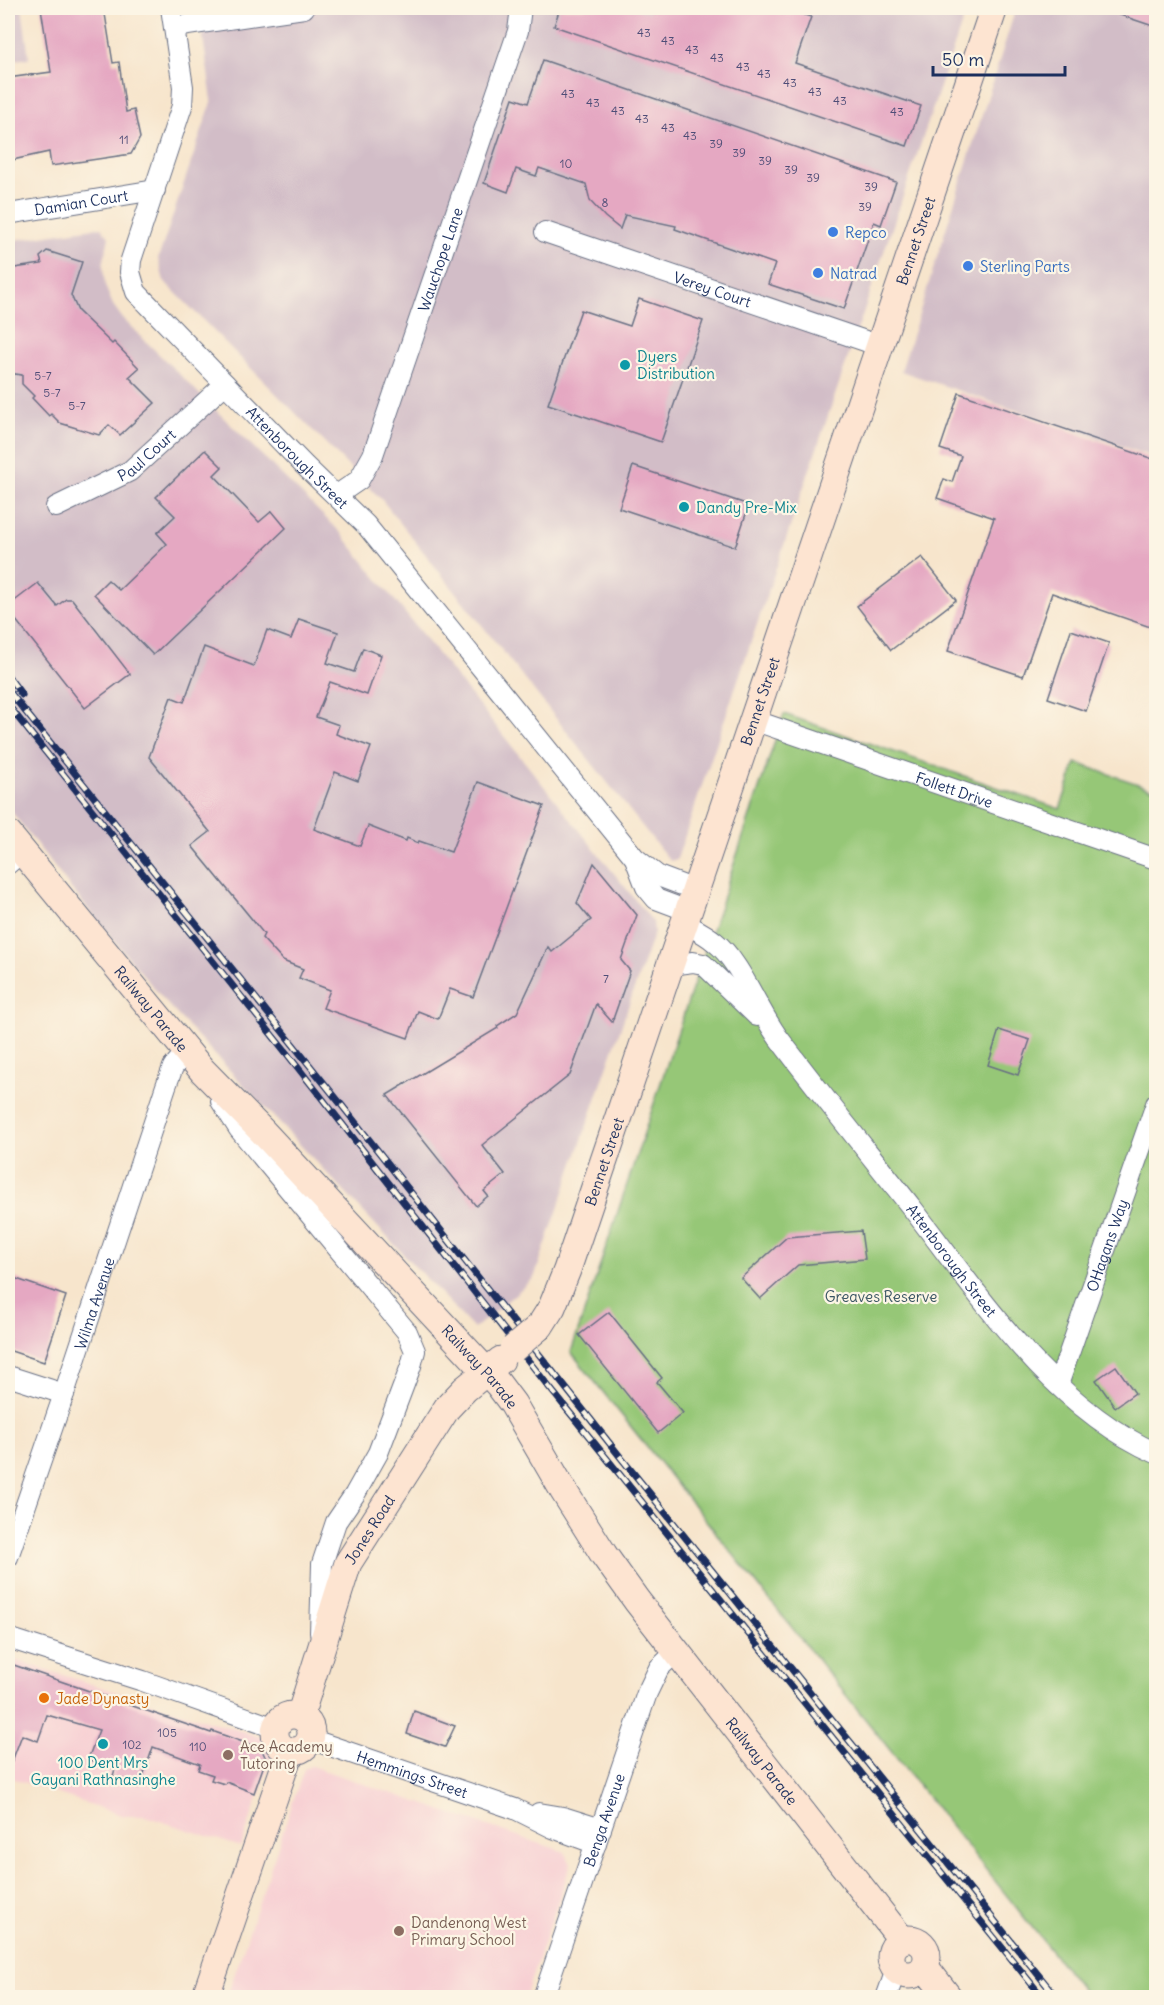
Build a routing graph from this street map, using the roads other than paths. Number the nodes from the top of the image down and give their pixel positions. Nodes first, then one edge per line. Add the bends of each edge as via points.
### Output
1 (171, 8) edge
2 (304, 8) edge
3 (522, 8) edge
4 (994, 8) edge
5 (174, 27) junction
6 (155, 190) junction
7 (8, 214) edge
8 (545, 232) dead end
9 (880, 346) junction
10 (225, 384) junction
11 (336, 495) junction
12 (56, 507) dead end
13 (753, 720) junction
14 (12, 850) edge
15 (1156, 859) edge
16 (689, 908) junction
17 (669, 965) junction
18 (776, 1034) junction
19 (194, 1061) junction
20 (1156, 1104) edge
21 (488, 1371) junction
22 (8, 1376) edge
23 (1058, 1385) junction
24 (64, 1394) junction
25 (1156, 1453) edge
26 (8, 1557) edge
27 (8, 1638) edge
28 (320, 1648) junction
29 (676, 1652) junction
30 (275, 1728) joint
31 (300, 1735) junction
32 (598, 1837) junction
33 (902, 1940) junction
34 (925, 1967) junction
35 (896, 1970) junction
36 (205, 1998) edge
37 (543, 1998) edge
38 (886, 1998) edge
39 (949, 1998) edge

1 - 5 street, Attenborough Street
2 - 5 street
3 - 11 street, Wauchope Lane via 518,31 373,455 359,480
4 - 9 main road, Bennet Street
5 - 6 street, Attenborough Street via 182,106
6 - 7 street, Damian Court
6 - 10 street, Attenborough Street via 131,260 134,286 146,304
8 - 9 street, Verey Court
9 - 13 main road, Bennet Street
10 - 11 street, Attenborough Street
10 - 12 street, Paul Court via 130,471
11 - 16 street, Attenborough Street via 366,525 635,858 646,887 656,899
13 - 15 street, Follett Drive
13 - 16 main road, Bennet Street
14 - 19 main road, Railway Parade
16 - 17 main road, Bennet Street
16 - 18 street, Attenborough Street via 707,936 732,960
17 - 18 street, Attenborough Street via 703,964
17 - 21 main road, Bennet Street, bridge via 552,1307 540,1326
18 - 23 street, Attenborough Street via 1001,1321
19 - 21 main road, Railway Parade
19 - 24 street, Wilma Avenue via 173,1067 165,1086
19 - 28 street via 239,1129 407,1332 414,1348 378,1453 336,1522 322,1564
20 - 23 street, OHagans Way
21 - 28 main road, Jones Road via 447,1408 354,1551
21 - 29 main road, Railway Parade via 513,1404 604,1555
22 - 24 street
23 - 25 street, Attenborough Street via 1112,1428
24 - 26 street, Wilma Avenue
27 - 30 street
28 - 31 main road, Jones Road
29 - 32 street, Benga Avenue via 659,1668 650,1684
29 - 33 main road, Railway Parade
30 - 31 main road via 279,1746
31 - 32 street, Hemmings Street via 515,1809 563,1817
31 - 36 main road, Jones Road
32 - 37 street, Benga Avenue
33 - 34 main road via 913,1940 923,1946 927,1956
33 - 35 main road via 891,1954
34 - 35 main road via 911,1975
34 - 39 main road
35 - 38 street

